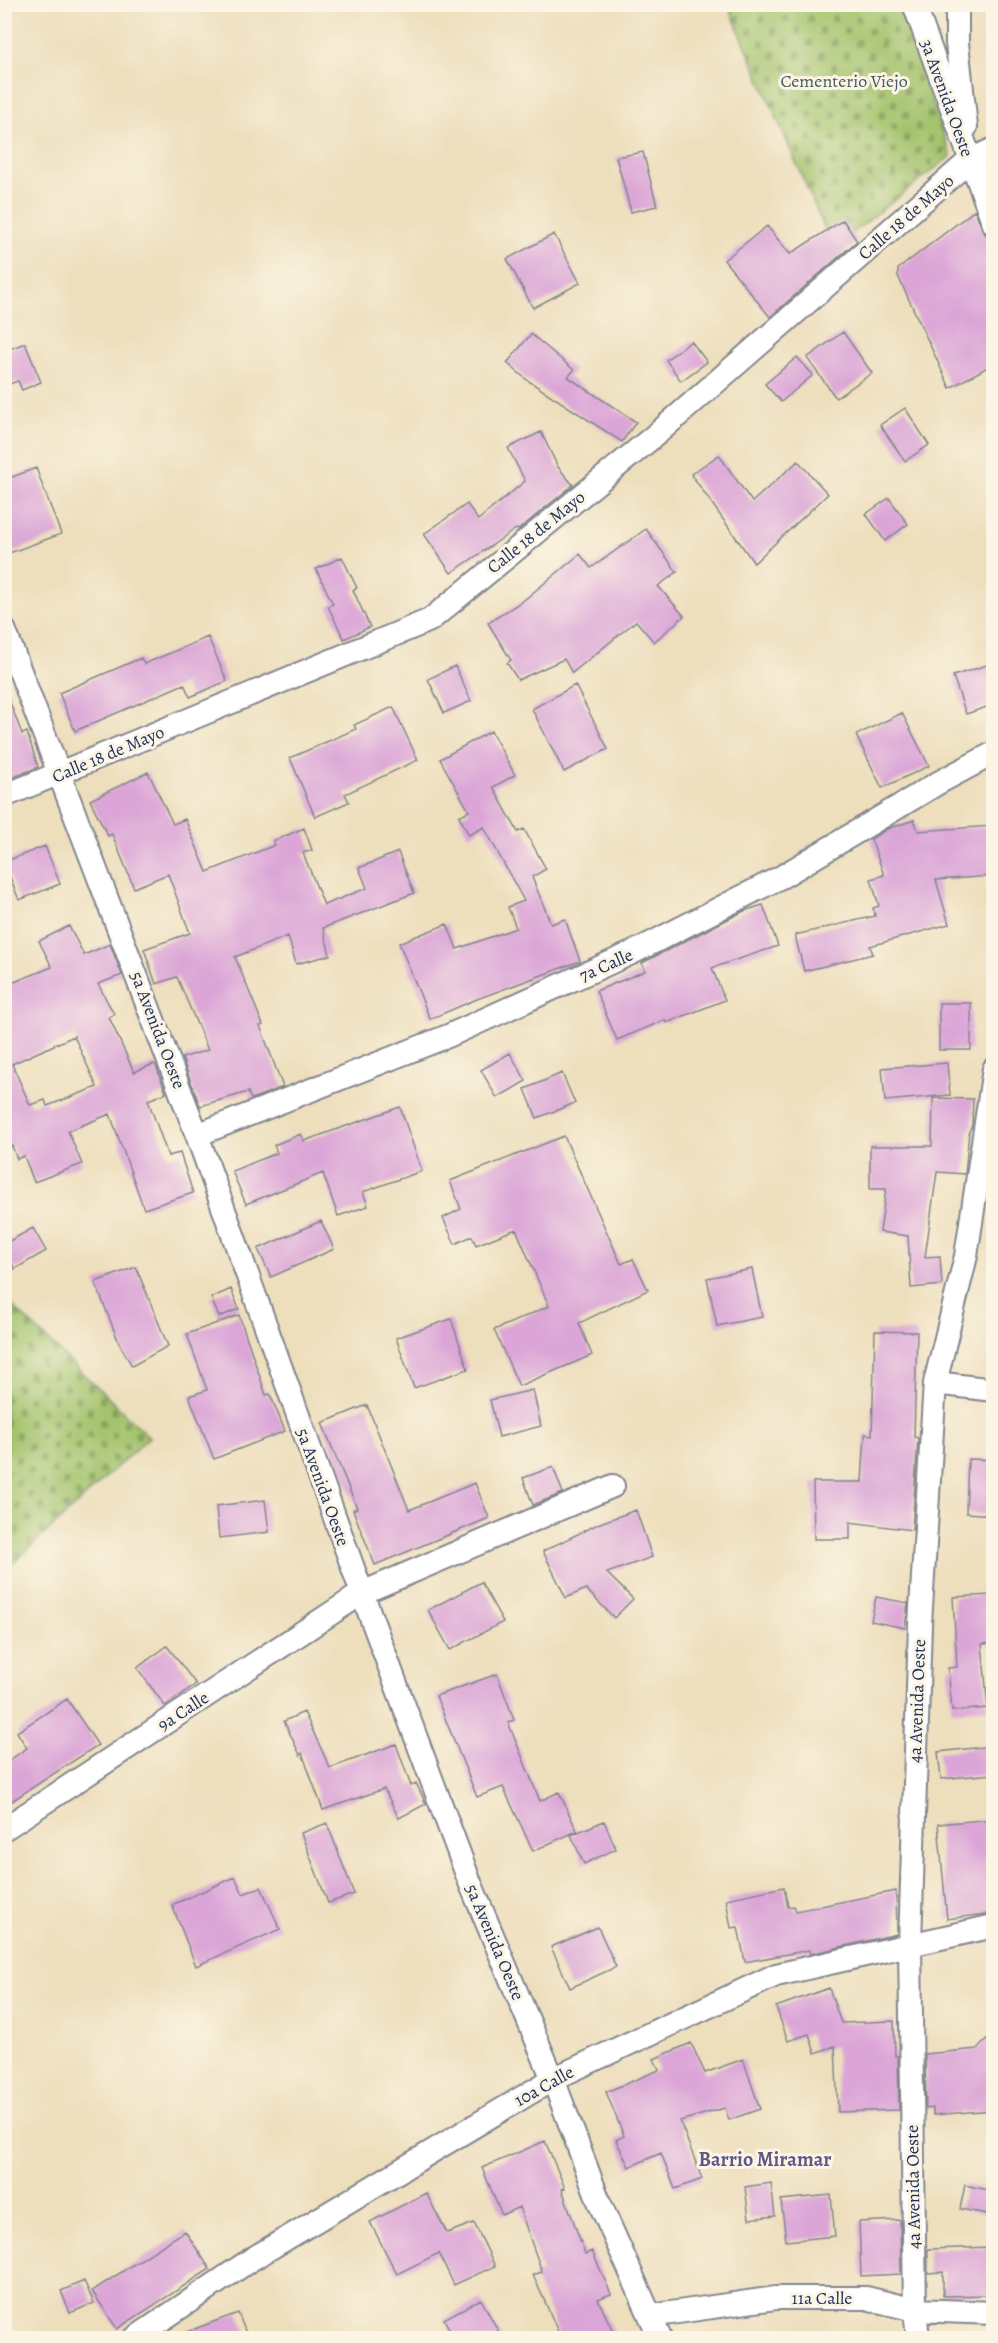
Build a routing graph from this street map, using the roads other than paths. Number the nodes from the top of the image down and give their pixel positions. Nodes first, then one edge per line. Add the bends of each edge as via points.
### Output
1 (914, 4) edge
2 (957, 4) edge
3 (993, 149) edge
4 (969, 161) junction
5 (993, 224) edge
6 (4, 629) edge
7 (993, 753) edge
8 (62, 774) junction
9 (4, 796) edge
10 (993, 1069) edge
11 (197, 1135) junction
12 (935, 1383) junction
13 (993, 1390) edge
14 (613, 1486) dead end
15 (362, 1593) junction
16 (4, 1829) edge
17 (993, 1926) edge
18 (910, 1944) junction
19 (553, 2079) junction
20 (915, 2310) junction
21 (993, 2313) edge
22 (650, 2316) junction
23 (135, 2338) edge
24 (660, 2338) edge
25 (918, 2338) edge

1 - 4 street, 3a Avenida Oeste
2 - 4 street
3 - 4 street, Calle 18 de Mayo
4 - 5 street, 3a Avenida Oeste
4 - 8 street, Calle 18 de Mayo via 659,432 430,620
6 - 8 street, 5a Avenida Oeste
7 - 11 street, 7a Calle via 783,876 636,951 448,1036
8 - 9 street, Calle 18 de Mayo
8 - 11 street, 5a Avenida Oeste
10 - 12 street, 4a Avenida Oeste via 966,1256
11 - 15 street, 5a Avenida Oeste
12 - 13 street
12 - 18 street, 4a Avenida Oeste via 920,1624
14 - 15 street, 9a Calle
15 - 16 street, 9a Calle
15 - 19 street, 5a Avenida Oeste via 469,1880
17 - 18 street, 10a Calle
18 - 19 street, 10a Calle via 776,1975
18 - 20 street, 4a Avenida Oeste
19 - 22 street, 5a Avenida Oeste via 600,2204
19 - 23 street, 10a Calle via 252,2259
20 - 21 street, 11a Calle
20 - 22 street, 11a Calle via 866,2298 776,2298
20 - 25 street, 4a Avenida Oeste
22 - 24 street, 5a Avenida Oeste

